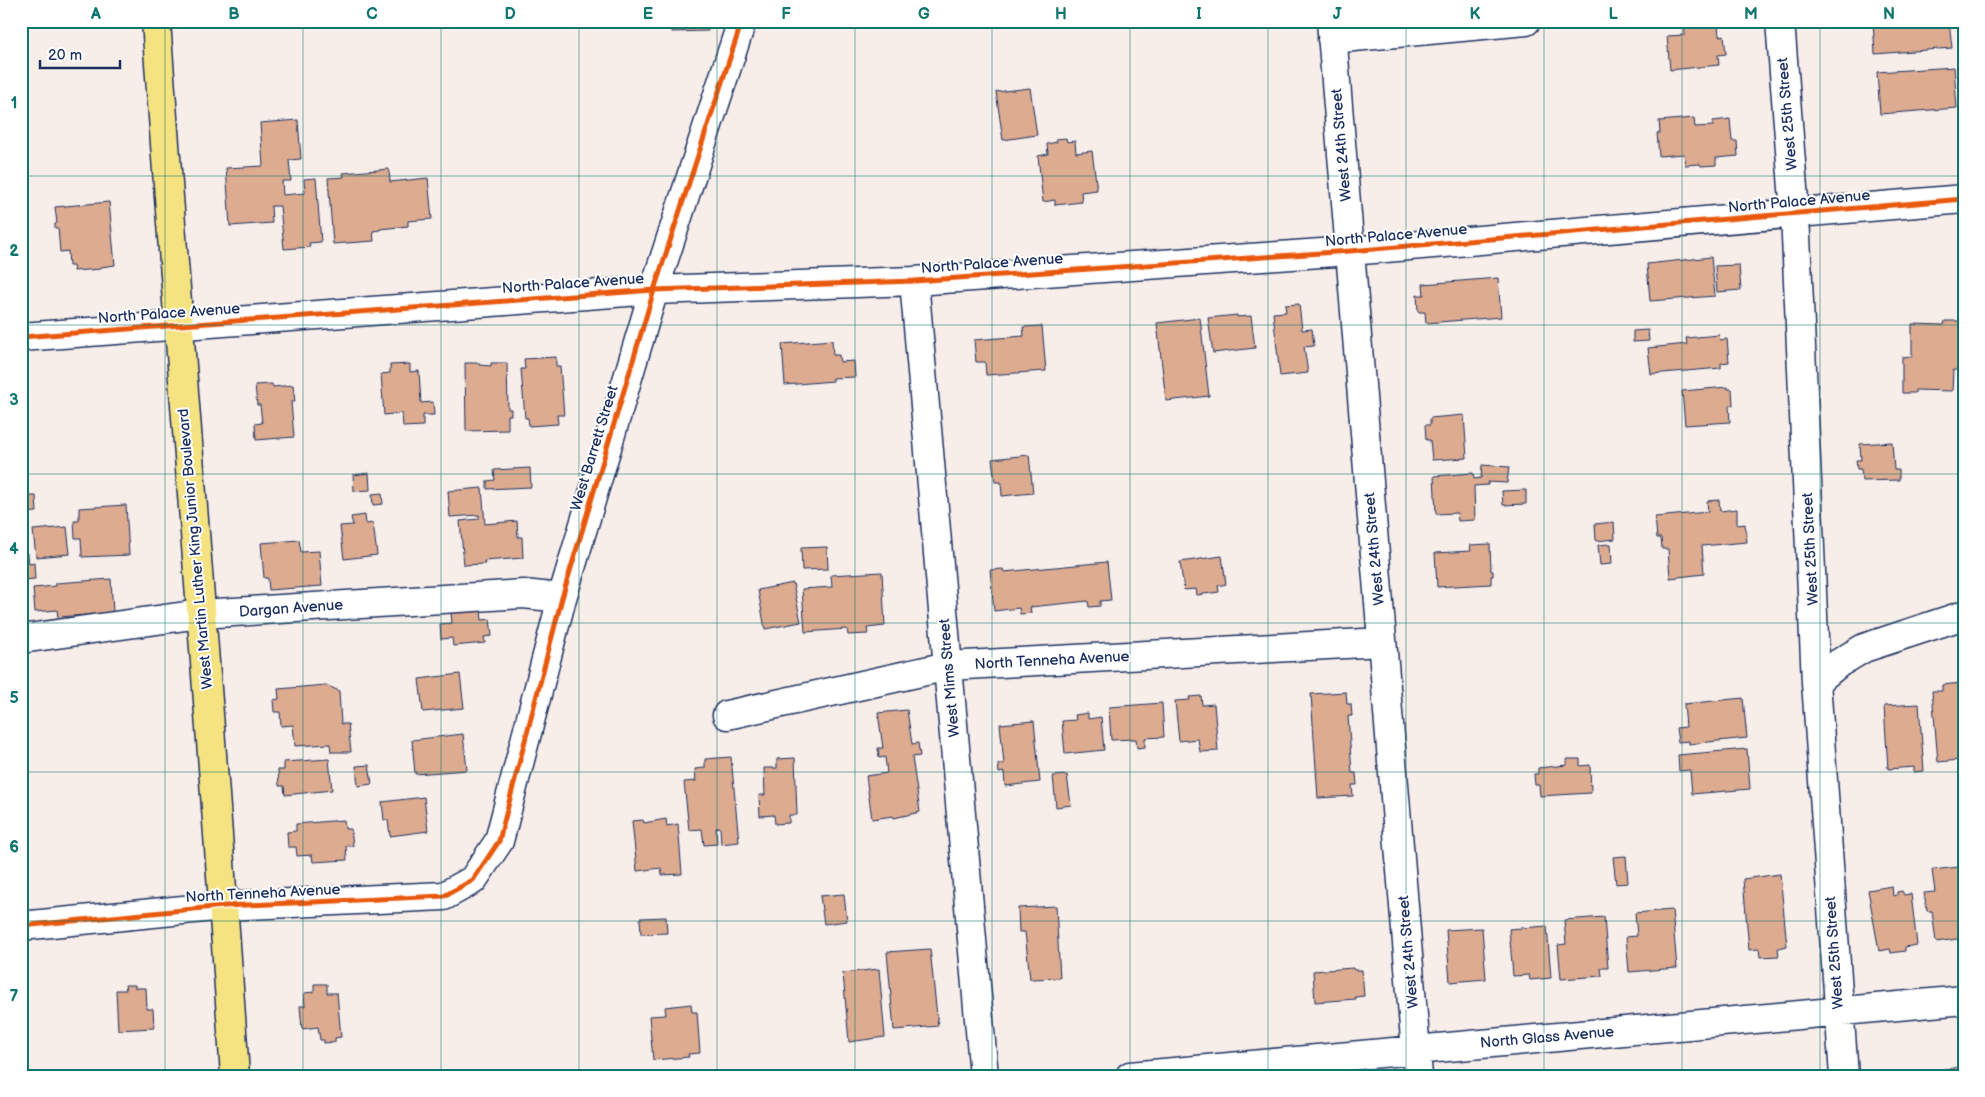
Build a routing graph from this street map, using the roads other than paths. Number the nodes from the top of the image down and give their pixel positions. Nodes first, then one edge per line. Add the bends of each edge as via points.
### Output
1 (156, 21) edge
2 (742, 21) edge
3 (1526, 21) edge
4 (1780, 21) edge
5 (1332, 30) edge
6 (1964, 199) edge
7 (1795, 214) junction
8 (1350, 251) junction
9 (914, 281) junction
10 (654, 290) junction
11 (177, 324) junction
12 (21, 337) edge
13 (562, 598) junction
14 (200, 614) junction
15 (1964, 615) edge
16 (21, 638) edge
17 (1382, 642) junction
18 (948, 666) junction
19 (1816, 682) junction
20 (727, 715) dead end
21 (473, 880) joint
22 (224, 906) junction
23 (21, 926) edge
24 (1964, 1000) edge
25 (1838, 1011) junction
26 (1416, 1048) junction
27 (235, 1076) edge
28 (984, 1076) edge
29 (1130, 1076) edge
30 (1418, 1076) edge
31 (1844, 1076) edge

1 - 11 main road, West Martin Luther King Junior Boulevard
2 - 10 street, West Barrett Street
3 - 5 street
4 - 7 street, West 25th Street
5 - 8 street, West 24th Street
6 - 7 street, North Palace Avenue
7 - 8 street, North Palace Avenue
7 - 19 street, West 25th Street
8 - 9 street, North Palace Avenue
8 - 17 street, West 24th Street
9 - 10 street, North Palace Avenue
9 - 18 street, West Mims Street
10 - 11 street, North Palace Avenue
10 - 13 street, West Barrett Street
11 - 12 street, North Palace Avenue
11 - 14 main road, West Martin Luther King Junior Boulevard
13 - 14 street, Dargan Avenue via 523,594
13 - 21 street, West Barrett Street via 499,841
14 - 16 street, Dargan Avenue
14 - 22 main road, West Martin Luther King Junior Boulevard
15 - 19 street via 1864,648
17 - 18 street, North Tenneha Avenue
17 - 26 street, West 24th Street
18 - 20 street, North Tenneha Avenue
18 - 28 street, West Mims Street
19 - 25 street, West 25th Street
21 - 22 street, North Tenneha Avenue via 444,896
22 - 23 street, North Tenneha Avenue
22 - 27 main road, West Martin Luther King Junior Boulevard
24 - 25 street, North Glass Avenue
25 - 26 street, North Glass Avenue
25 - 31 street, West 25th Street
26 - 29 street, North Glass Avenue
26 - 30 street, West 24th Street

